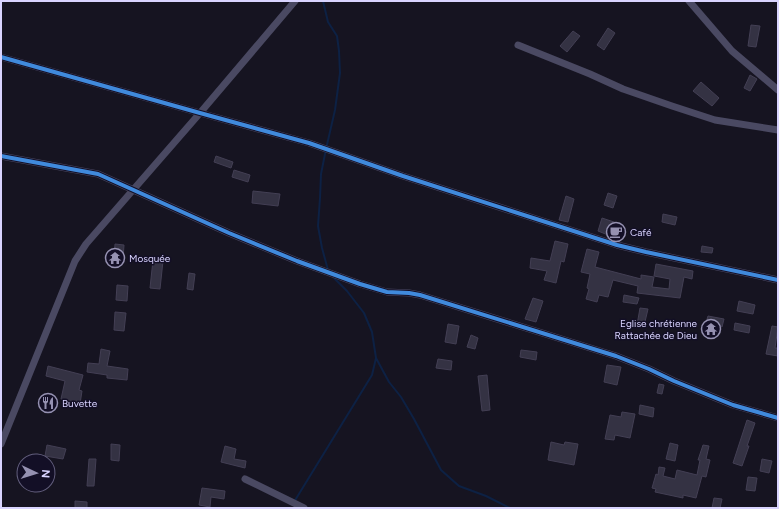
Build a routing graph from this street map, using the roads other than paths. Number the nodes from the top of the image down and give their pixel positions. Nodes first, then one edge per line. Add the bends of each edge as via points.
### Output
1 (295, 1) edge
2 (689, 1) edge
3 (518, 46) dead end
4 (1, 57) edge
5 (778, 90) edge
6 (200, 114) junction
7 (778, 130) edge
8 (1, 156) edge
9 (133, 190) junction
10 (778, 280) edge
11 (778, 418) edge
12 (1, 444) edge
13 (246, 479) dead end
14 (304, 508) edge

1 - 6 street
2 - 5 street via 732,51
3 - 7 street via 623,89 715,120
4 - 6 street
6 - 9 street
6 - 10 street via 309,143 617,245
8 - 9 street via 98,174
9 - 11 street via 229,233 360,284 387,292 420,295 616,356 733,405
9 - 12 street via 86,244 75,261
13 - 14 street

